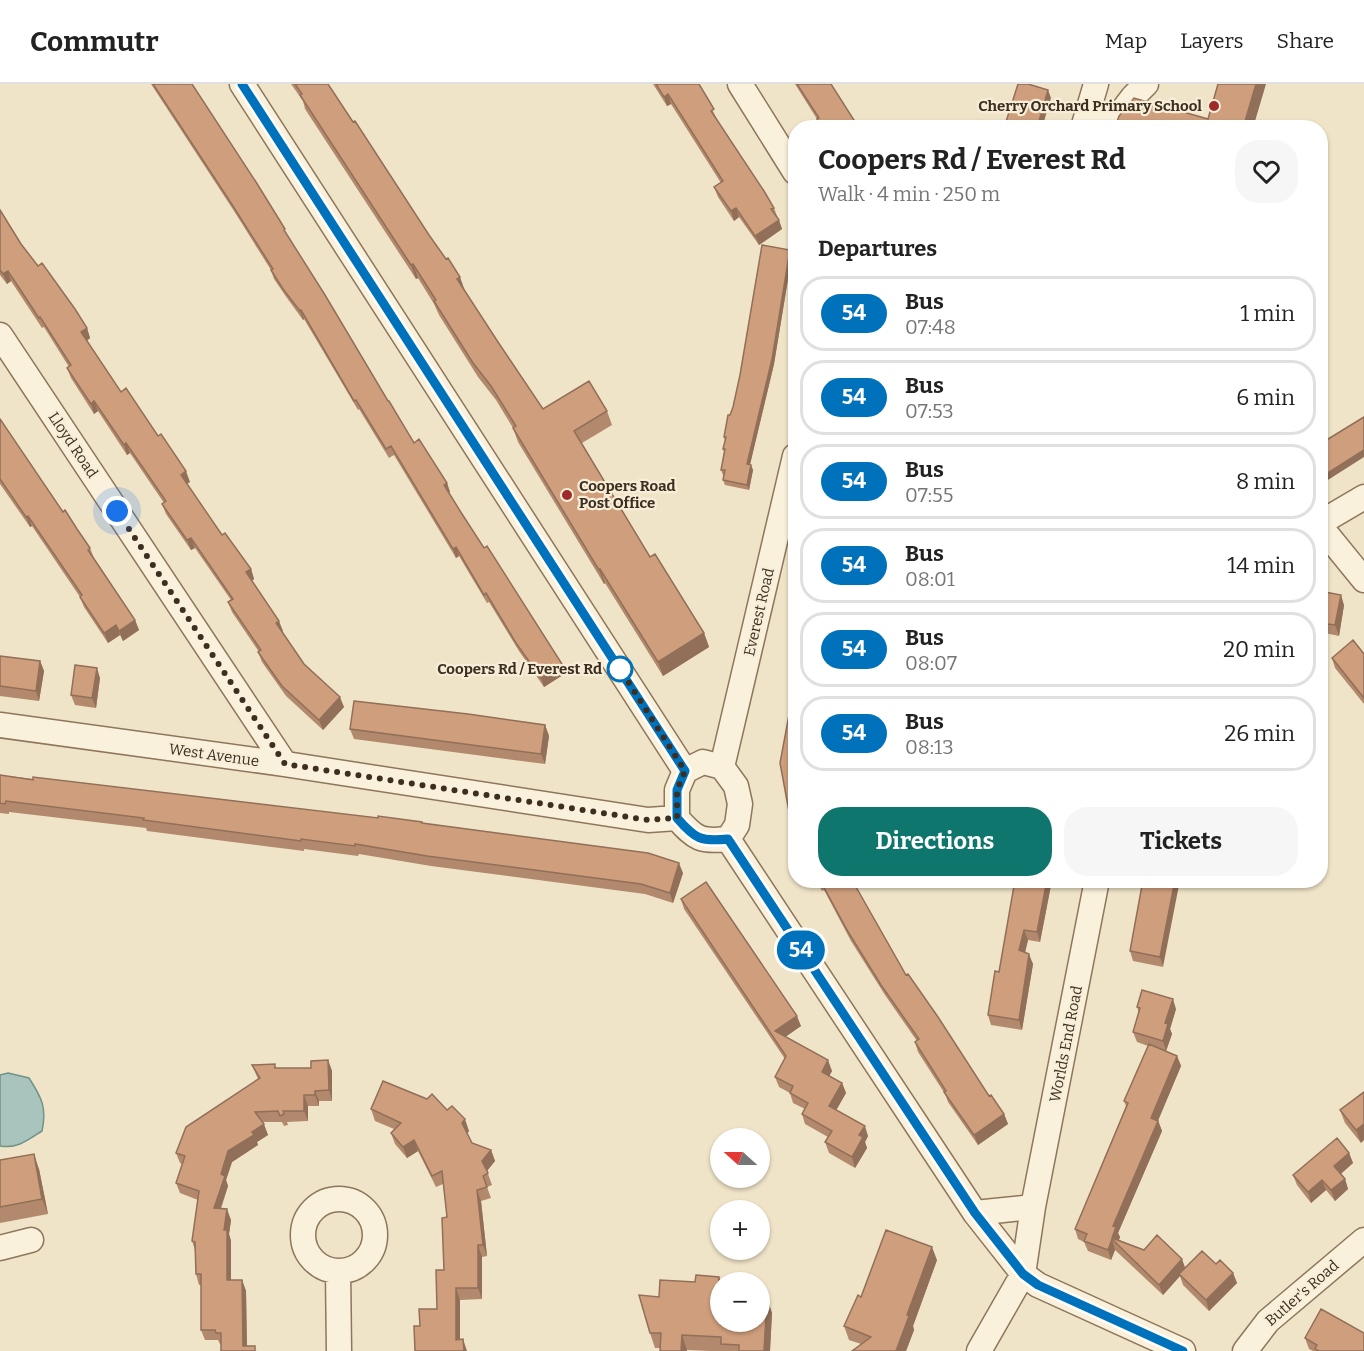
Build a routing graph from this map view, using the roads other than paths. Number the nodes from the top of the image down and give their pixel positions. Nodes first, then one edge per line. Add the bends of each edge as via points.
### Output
1 (242, 84) edge
2 (740, 84) edge
3 (1096, 84) edge
4 (1146, 84) edge
5 (1086, 120) edge
6 (1104, 120) edge
7 (788, 161) edge
8 (0, 335) edge
9 (788, 486) edge
10 (1364, 497) edge
11 (1328, 520) edge
12 (1328, 535) edge
13 (1364, 580) edge
14 (0, 725) edge
15 (285, 764) junction
16 (722, 767) junction
17 (685, 771) junction
18 (677, 818) junction
19 (728, 839) junction
20 (1095, 888) edge
21 (1033, 1207) junction
22 (975, 1213) junction
23 (31, 1240) dead end
24 (1364, 1240) edge
25 (0, 1248) edge
26 (338, 1271) dead end
27 (1023, 1274) junction
28 (339, 1351) edge
29 (980, 1351) edge
30 (1183, 1351) edge
31 (1245, 1351) edge

1 - 17 street
2 - 7 street
3 - 5 street
4 - 6 street via 1117,118
8 - 15 street, Lloyd Road
9 - 16 street, Everest Road
10 - 11 street
12 - 13 street
14 - 15 street, West Avenue
15 - 18 street, West Avenue via 648,820
16 - 17 street via 703,762
16 - 19 street via 736,786 740,804 737,825
17 - 18 street via 677,790
18 - 19 street via 690,833 708,841
19 - 22 street
20 - 21 street, Worlds End Road
21 - 22 street
21 - 27 street, Worlds End Road
22 - 27 street
23 - 25 street
24 - 31 street, Butler's Road via 1268,1321
26 - 28 street
27 - 29 street
27 - 30 street via 1038,1285

